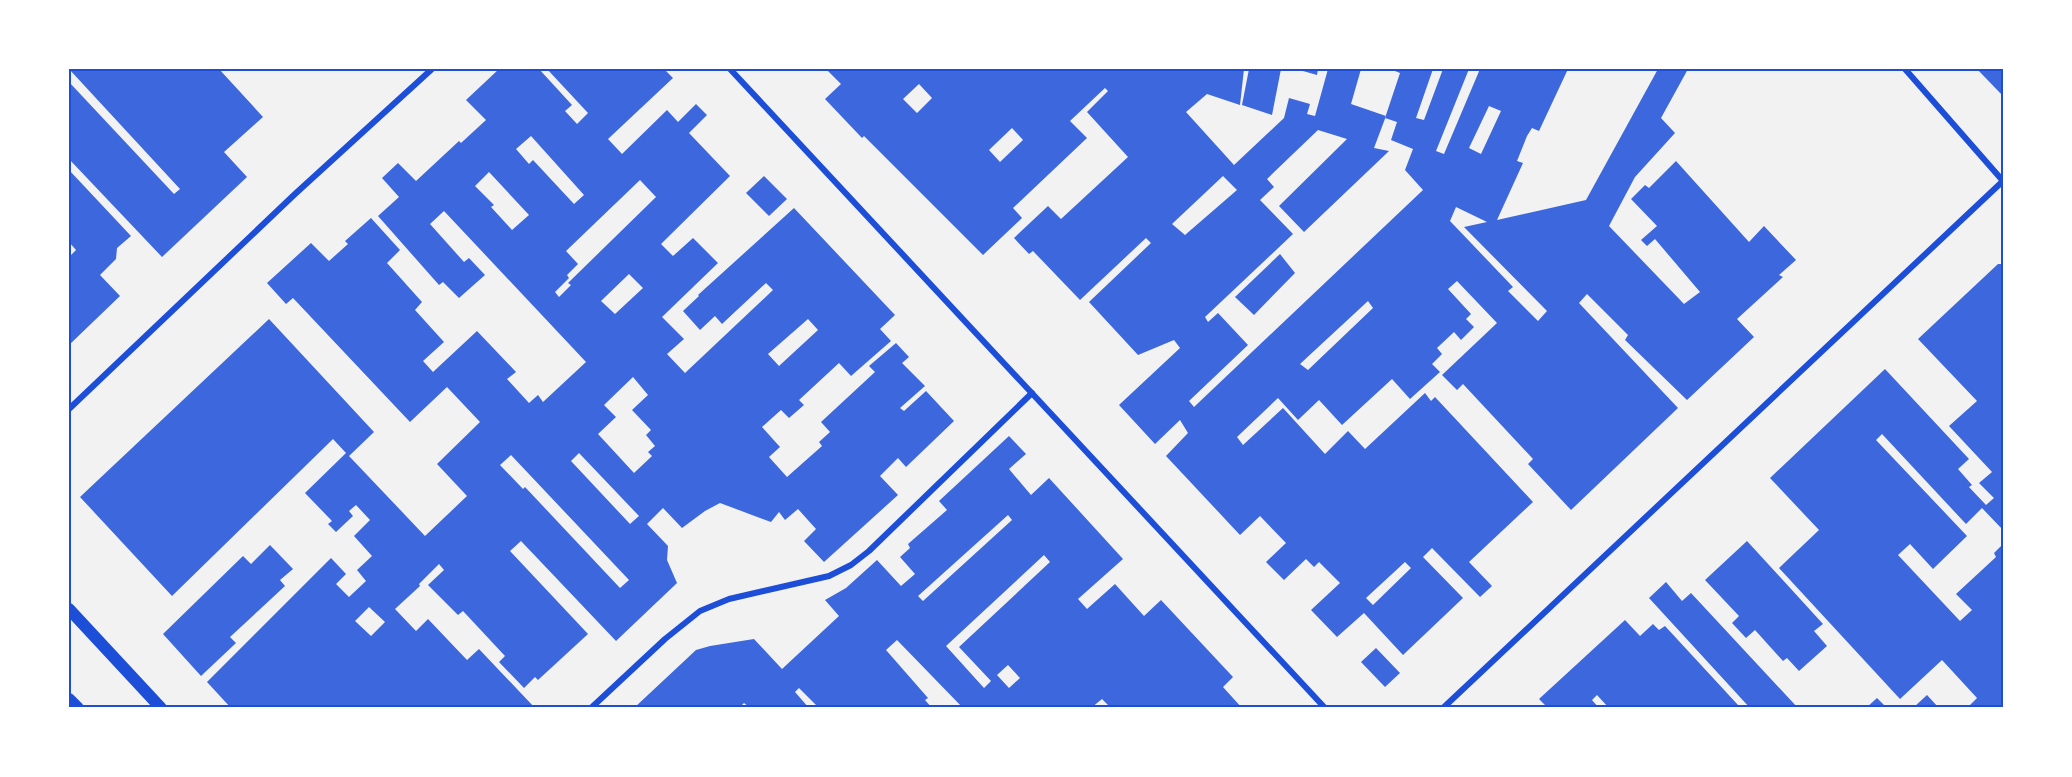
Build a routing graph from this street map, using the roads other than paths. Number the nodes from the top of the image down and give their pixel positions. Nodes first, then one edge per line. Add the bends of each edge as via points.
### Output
1 (432, 69) edge
2 (730, 69) edge
3 (1905, 69) edge
4 (2003, 181) edge
5 (1032, 393) junction
6 (69, 409) edge
7 (69, 609) edge
8 (69, 699) edge
9 (78, 708) edge
10 (161, 708) edge
11 (591, 708) edge
12 (1326, 708) edge
13 (1443, 708) edge

1 - 6 street
2 - 5 street
3 - 4 street
4 - 13 street
5 - 11 street via 851,565 829,576 729,599 700,611
5 - 12 street
7 - 10 main road
8 - 9 main road

